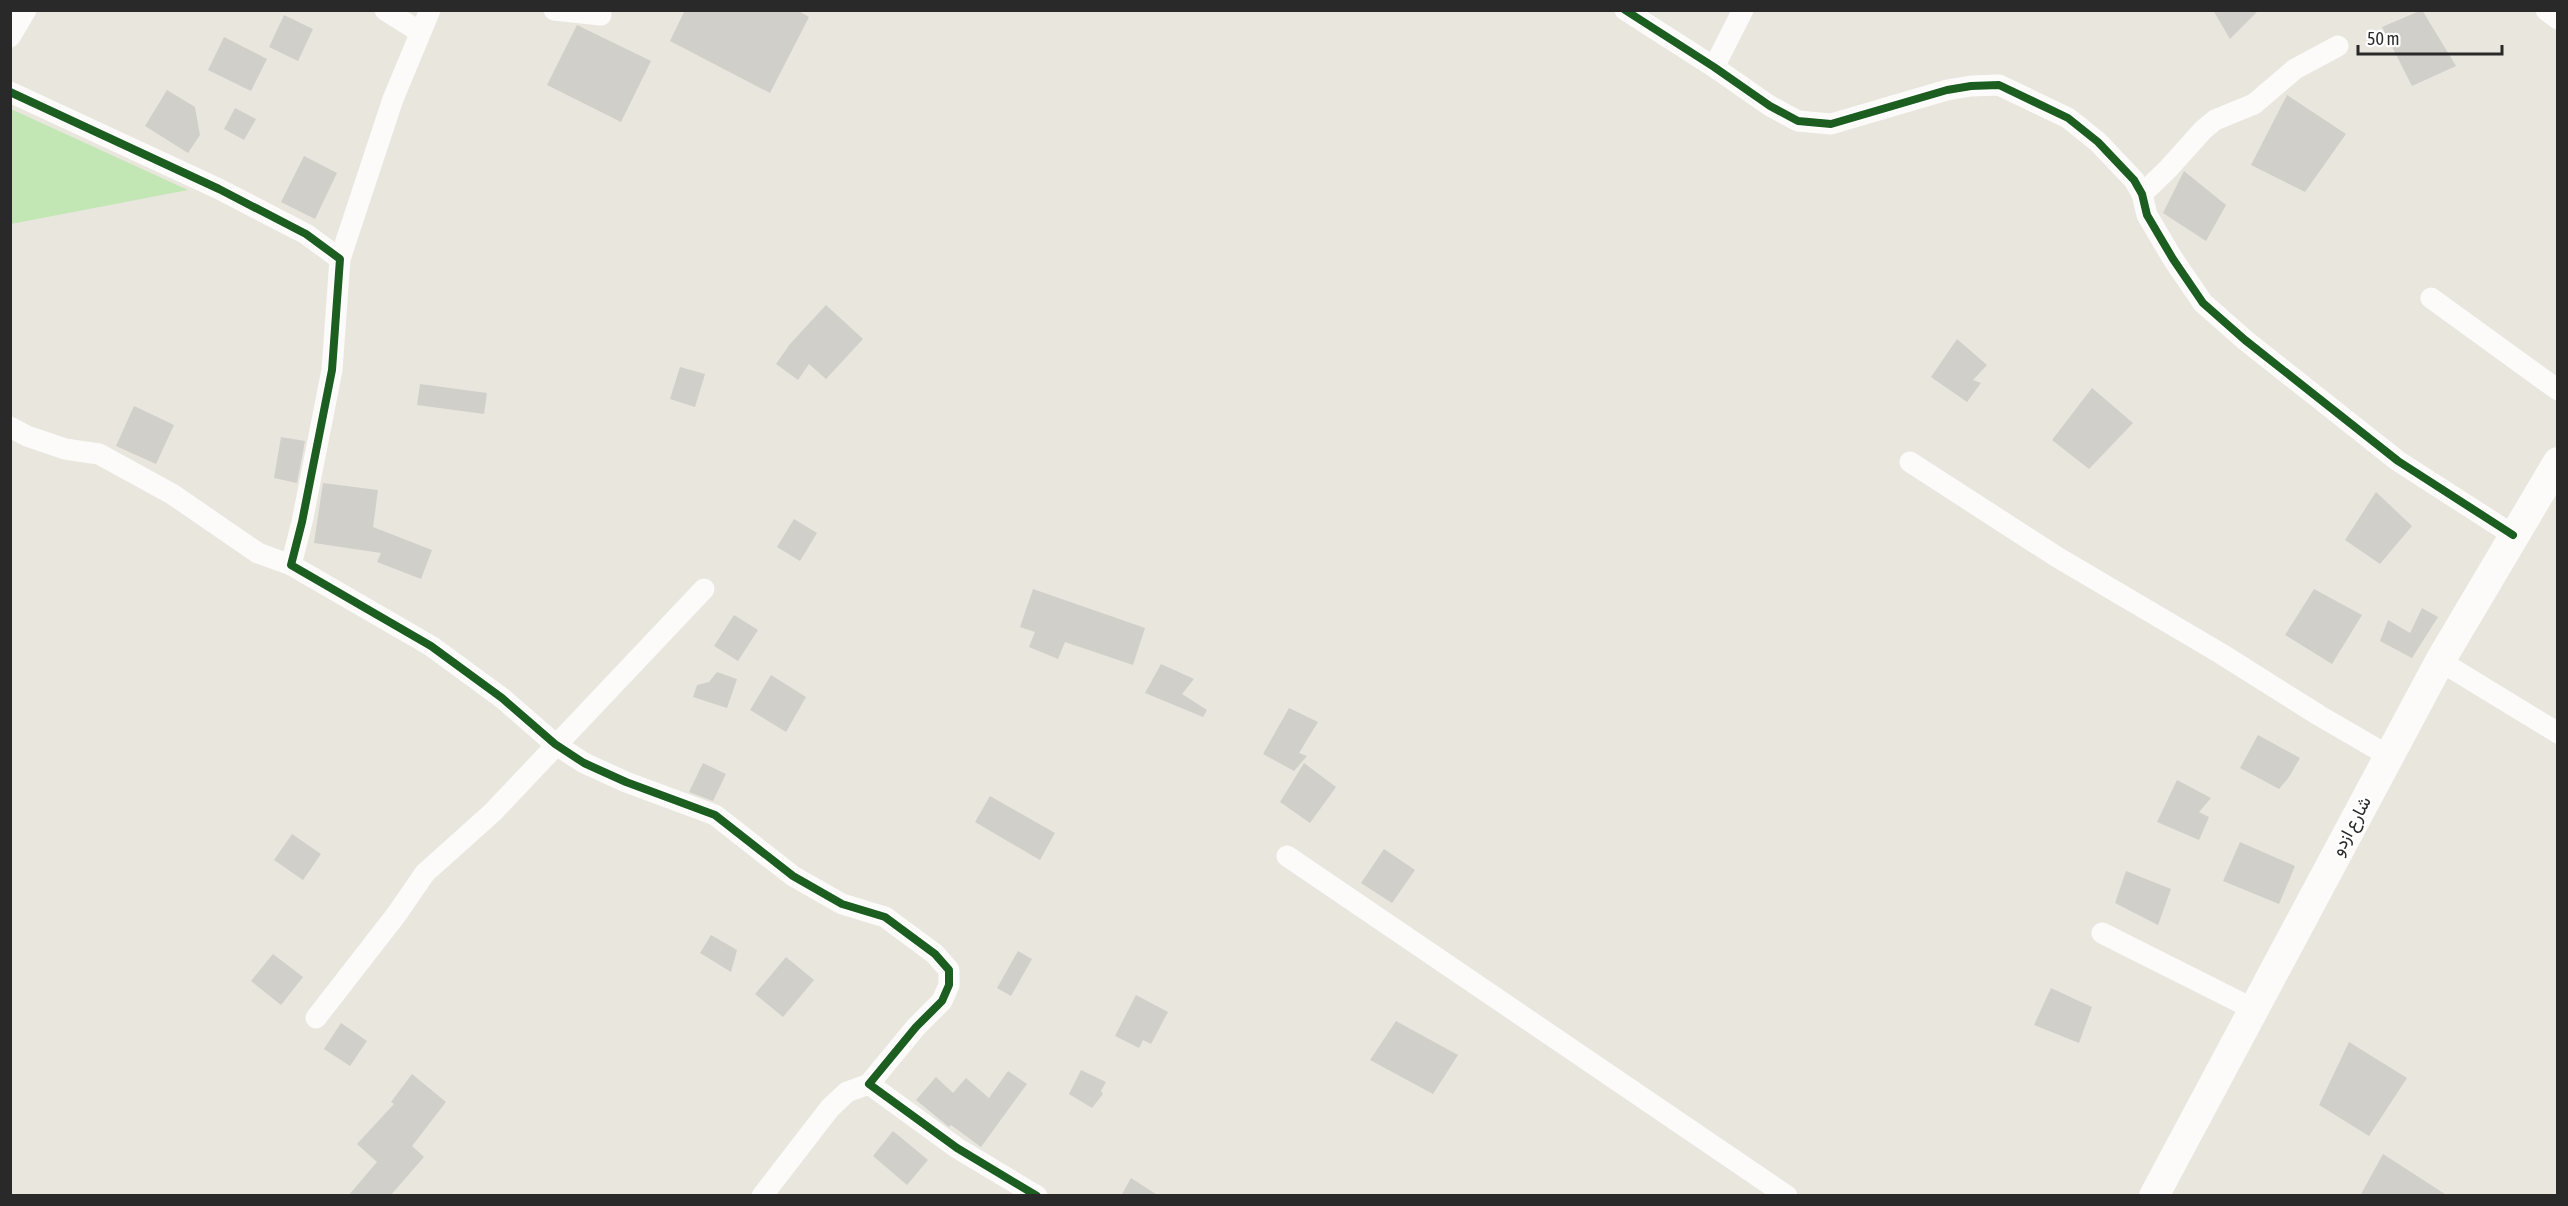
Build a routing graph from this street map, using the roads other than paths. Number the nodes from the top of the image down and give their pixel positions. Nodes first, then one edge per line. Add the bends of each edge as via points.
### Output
1 (26, 10) edge
2 (385, 10) edge
3 (430, 10) edge
4 (554, 10) edge
5 (1625, 10) edge
6 (1743, 10) edge
7 (2546, 10) edge
8 (601, 15) dead end
9 (2558, 19) edge
10 (420, 32) junction
11 (10, 38) edge
12 (2338, 46) dead end
13 (1714, 66) junction
14 (10, 92) edge
15 (2142, 194) junction
16 (340, 259) junction
17 (2431, 298) dead end
18 (2558, 390) edge
19 (10, 428) edge
20 (1910, 462) dead end
21 (2558, 462) edge
22 (2513, 535) junction
23 (291, 565) junction
24 (704, 589) dead end
25 (2439, 661) junction
26 (2558, 733) edge
27 (555, 744) junction
28 (2389, 756) junction
29 (1287, 856) dead end
30 (2102, 933) dead end
31 (2255, 1010) junction
32 (316, 1018) dead end
33 (868, 1084) junction
34 (762, 1196) edge
35 (1037, 1196) edge
36 (1787, 1196) edge
37 (2154, 1196) edge

1 - 11 street
2 - 10 street
3 - 10 street
4 - 8 street
5 - 13 street
6 - 13 street
7 - 9 street
10 - 16 street via 393,99
12 - 15 street via 2295,69 2254,104 2215,120
13 - 15 street via 1798,121 1831,124 1947,90 1999,85 2068,118 2123,166
14 - 16 street via 228,194 306,234
15 - 22 street via 2147,215 2203,303 2397,461
16 - 23 street via 332,370
17 - 18 street
19 - 23 street via 65,449 99,454 172,494 258,554
20 - 28 street via 2057,557
21 - 22 street, شارع ازدو
22 - 25 street, شارع ازدو
23 - 27 street via 431,645
24 - 27 street
25 - 26 street
25 - 28 street, شارع ازدو
27 - 32 street via 493,812 425,873
27 - 33 street via 584,763 626,782 715,815 793,876 842,904 885,917 935,954 949,970 950,985 942,1001
28 - 31 street, شارع ازدو
29 - 36 street
30 - 31 street
31 - 37 street, شارع ازدو
33 - 34 street via 847,1092 830,1108
33 - 35 street via 957,1148

